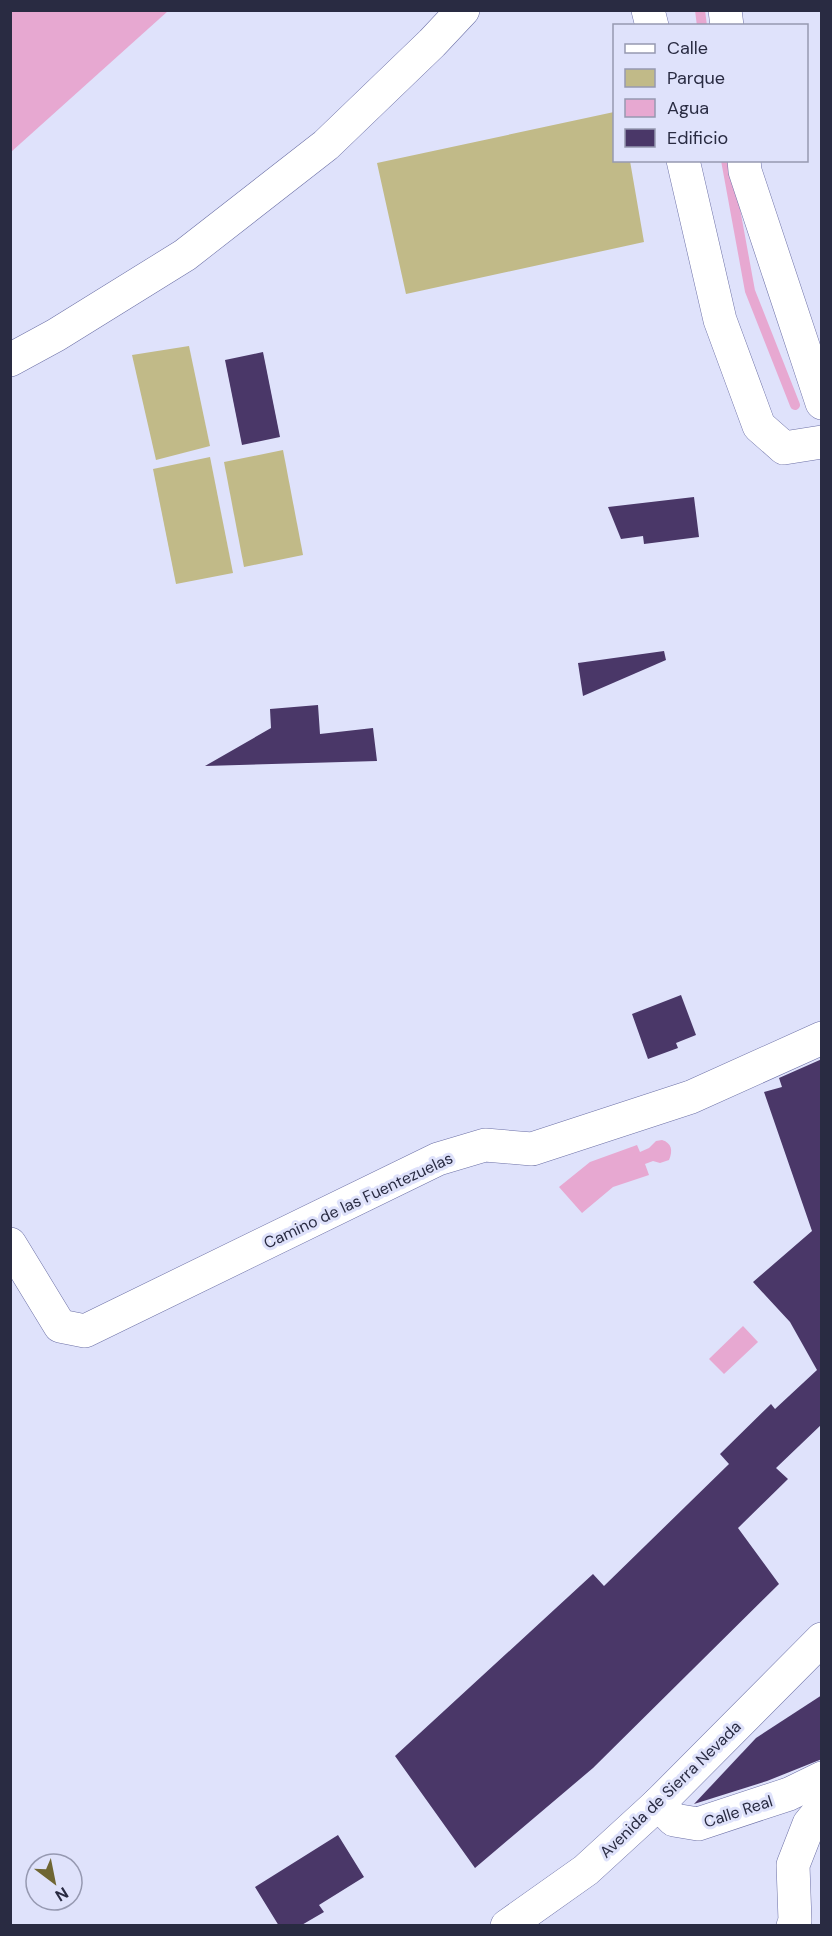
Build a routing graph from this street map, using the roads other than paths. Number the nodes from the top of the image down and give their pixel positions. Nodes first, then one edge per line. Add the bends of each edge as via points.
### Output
1 (463, 10) edge
2 (683, 162) edge
3 (744, 162) edge
4 (10, 360) edge
5 (822, 403) edge
6 (822, 442) edge
7 (822, 1038) edge
8 (10, 1244) edge
9 (822, 1639) edge
10 (822, 1778) edge
11 (657, 1804) junction
12 (822, 1808) edge
13 (507, 1926) edge
14 (793, 1926) edge

1 - 4 street via 326,145 185,255 56,336
2 - 6 street via 720,320 759,426 784,448
3 - 5 street
7 - 8 street, Camino de las Fuentezuelas via 691,1097 532,1149 485,1146 438,1159 85,1331 60,1326
9 - 11 street, Avenida de Sierra Nevada
10 - 11 street, Calle Real via 789,1794 698,1824 674,1820
11 - 13 street, Avenida de Sierra Nevada via 586,1870
12 - 14 street via 809,1824 794,1865

